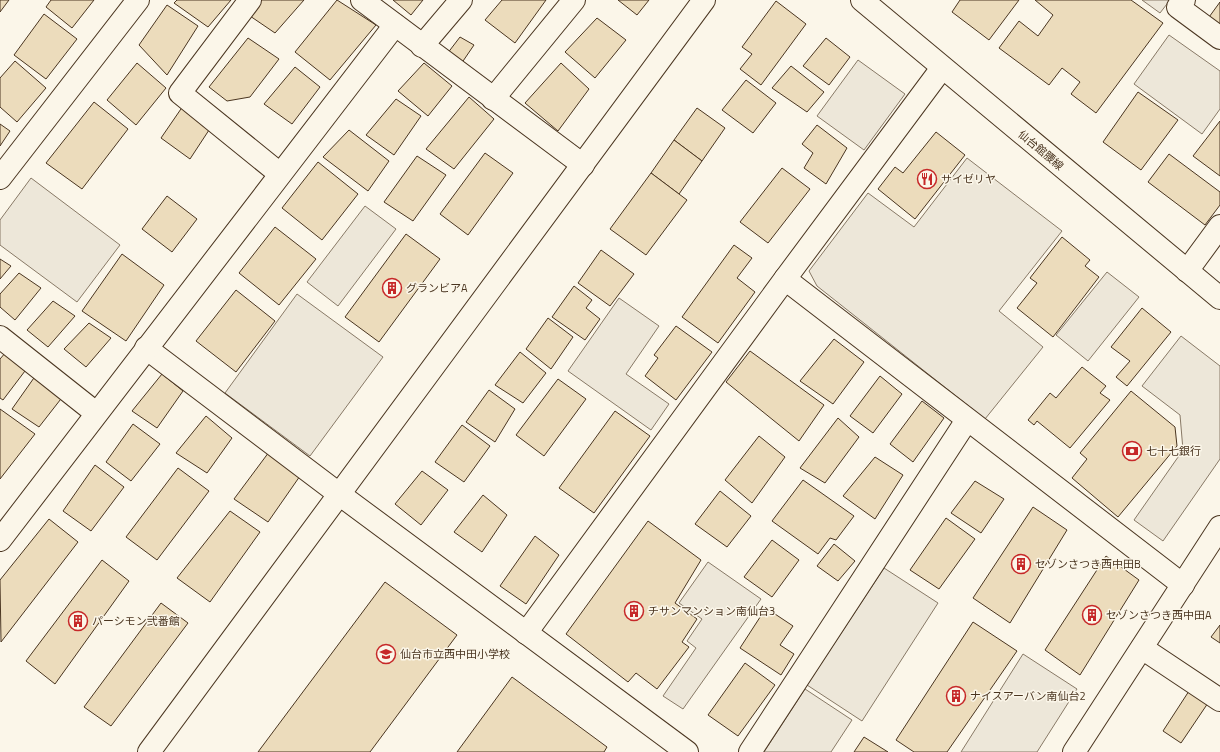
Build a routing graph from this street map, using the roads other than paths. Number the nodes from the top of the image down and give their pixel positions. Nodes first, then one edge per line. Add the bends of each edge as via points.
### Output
1 (138, 0) edge
2 (250, 0) edge
3 (362, 0) edge
4 (461, 0) edge
5 (574, 0) edge
6 (704, 0) edge
7 (862, 0) edge
8 (1184, 0) edge
9 (395, 25) junction
10 (1220, 38) edge
11 (422, 46) junction
12 (942, 68) junction
13 (493, 99) junction
14 (583, 165) junction
15 (280, 174) junction
16 (0, 178) edge
17 (1220, 226) edge
18 (1186, 271) junction
19 (785, 279) junction
20 (1220, 298) edge
21 (0, 337) edge
22 (146, 348) junction
23 (96, 413) junction
24 (967, 420) junction
25 (339, 494) junction
26 (1220, 527) edge
27 (0, 540) edge
28 (1183, 585) junction
29 (526, 633) junction
30 (1142, 648) junction
31 (1220, 700) edge
32 (149, 752) edge
33 (687, 752) edge
34 (750, 752) edge
35 (1074, 752) edge

1 - 16 street
2 - 15 street via 180,93
3 - 9 street
4 - 11 street
5 - 13 street
6 - 14 street
7 - 12 street, 仙台館腰線
8 - 10 street via 1178,7
9 - 11 street
9 - 15 street
11 - 13 street
12 - 18 street, 仙台館腰線
12 - 19 street
13 - 14 street
14 - 25 street
15 - 22 street
17 - 18 street
18 - 20 street, 仙台館腰線
19 - 24 street
19 - 29 street
21 - 23 street
22 - 23 street
22 - 25 street
23 - 27 street
24 - 28 street
24 - 34 street
25 - 29 street
25 - 32 street
26 - 28 street
28 - 30 street
29 - 33 street
30 - 31 street
30 - 35 street

